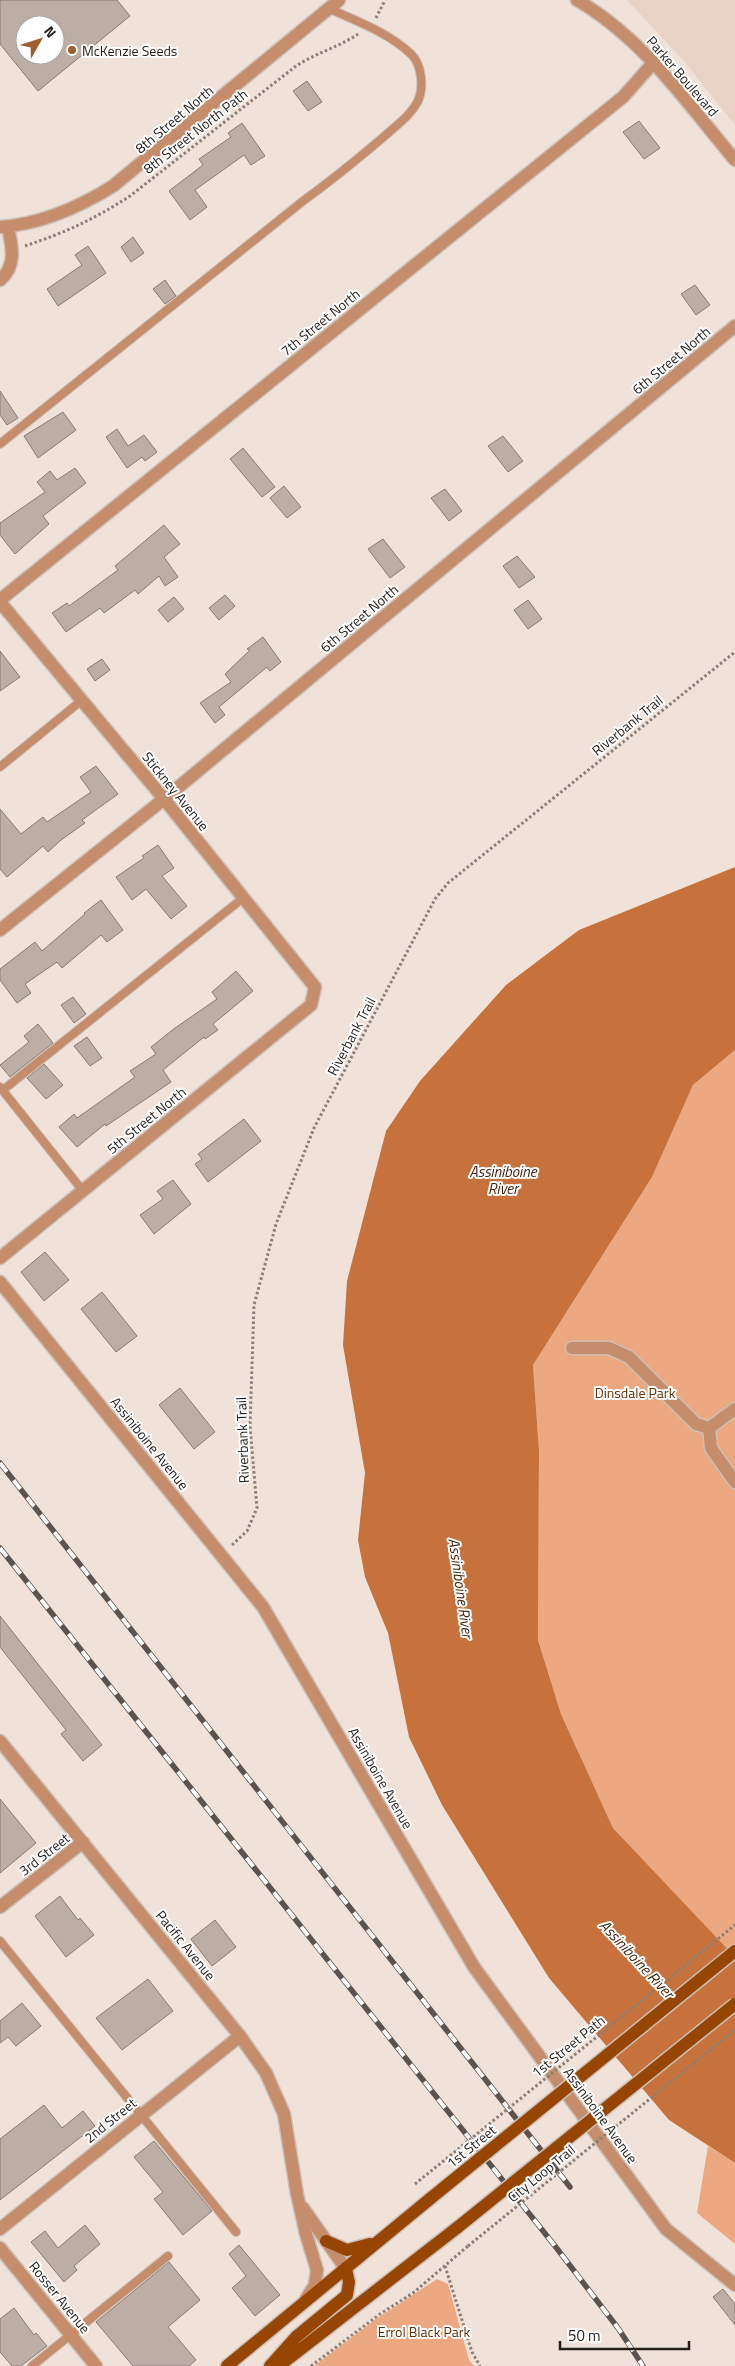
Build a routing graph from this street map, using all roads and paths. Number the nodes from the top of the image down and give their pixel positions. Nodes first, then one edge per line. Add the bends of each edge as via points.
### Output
1 (385, 0) edge
2 (577, 0) edge
3 (335, 4) edge
4 (368, 27) junction
5 (654, 62) junction
6 (735, 160) edge
7 (4, 227) edge
8 (12, 249) junction
9 (0, 280) edge
10 (735, 326) edge
11 (0, 444) edge
12 (0, 601) edge
13 (735, 652) edge
14 (82, 700) junction
15 (0, 767) edge
16 (164, 799) junction
17 (243, 898) junction
18 (0, 930) edge
19 (311, 1005) joint
20 (1, 1088) edge
21 (83, 1191) junction
22 (0, 1258) edge
23 (0, 1282) edge
24 (572, 1348) dead end
25 (735, 1409) edge
26 (708, 1428) junction
27 (735, 1482) edge
28 (220, 1554) junction
29 (0, 1741) edge
30 (83, 1842) junction
31 (0, 1908) edge
32 (735, 1925) edge
33 (0, 1941) edge
34 (735, 1951) edge
35 (735, 2004) edge
36 (735, 2030) edge
37 (240, 2036) junction
38 (141, 2114) junction
39 (415, 2184) dead end
40 (297, 2194) junction
41 (0, 2229) edge
42 (236, 2232) dead end
43 (385, 2236) junction
44 (326, 2241) junction
45 (0, 2248) edge
46 (168, 2256) dead end
47 (445, 2266) junction
48 (346, 2269) junction
49 (735, 2285) edge
50 (301, 2306) junction
51 (71, 2335) junction
52 (32, 2366) edge
53 (96, 2366) edge
54 (227, 2366) edge
55 (270, 2366) edge
56 (279, 2366) edge
57 (311, 2366) edge
58 (480, 2366) edge

1 - 4 path, 8th Street North Path
2 - 5 street, Parker Boulevard via 594,10
3 - 4 lane
3 - 7 street, 8th Street North via 113,186 85,204 63,213
4 - 8 path, 8th Street North Path via 342,44 311,56 296,66 104,214 77,228
4 - 11 lane via 396,42 412,55 419,67 418,99 410,113 343,173 302,201
5 - 6 street, Parker Boulevard
5 - 12 street, 7th Street North via 623,97
7 - 8 street, 8th Street North
8 - 9 street, 8th Street North via 11,268
10 - 16 street, 6th Street North
12 - 14 street, Stickney Avenue
13 - 28 path, Riverbank Trail via 448,883 435,899 314,1128 276,1224 254,1305 250,1426 257,1508 248,1531
14 - 15 lane
14 - 16 street, Stickney Avenue
16 - 17 street, Stickney Avenue
16 - 18 street, 6th Street North
17 - 19 street, Stickney Avenue via 314,987
17 - 20 lane
19 - 21 street, 5th Street North
20 - 21 lane
21 - 22 street, 5th Street North
23 - 28 street, Assiniboine Avenue
24 - 26 street via 609,1348 629,1357 696,1424
25 - 26 street
26 - 27 street via 711,1448
28 - 49 street, Assiniboine Avenue via 263,1607 474,1967 666,2229
29 - 30 street, Pacific Avenue
30 - 31 street, 3rd Street
30 - 37 street, Pacific Avenue
32 - 39 path, 1st Street Path, bridge
33 - 38 lane
34 - 43 main road, 1st Street, bridge
35 - 56 main road, bridge
36 - 47 path, City Loop Trail, bridge
37 - 38 street, 2nd Street
37 - 40 street, Pacific Avenue via 266,2073 284,2114
38 - 41 street, 2nd Street
38 - 42 lane
40 - 44 street, Pacific Avenue
40 - 50 street, Pacific Avenue via 317,2270 311,2293
43 - 44 main road via 352,2250
43 - 48 main road, 1st Street
44 - 48 street, Pacific Avenue
45 - 51 street, Rosser Avenue
46 - 51 lane
47 - 57 path
47 - 58 path via 472,2352
48 - 50 main road, 1st Street
48 - 55 main road via 350,2282 347,2294 296,2337
50 - 54 main road, 1st Street
51 - 52 lane
51 - 53 street, Rosser Avenue

